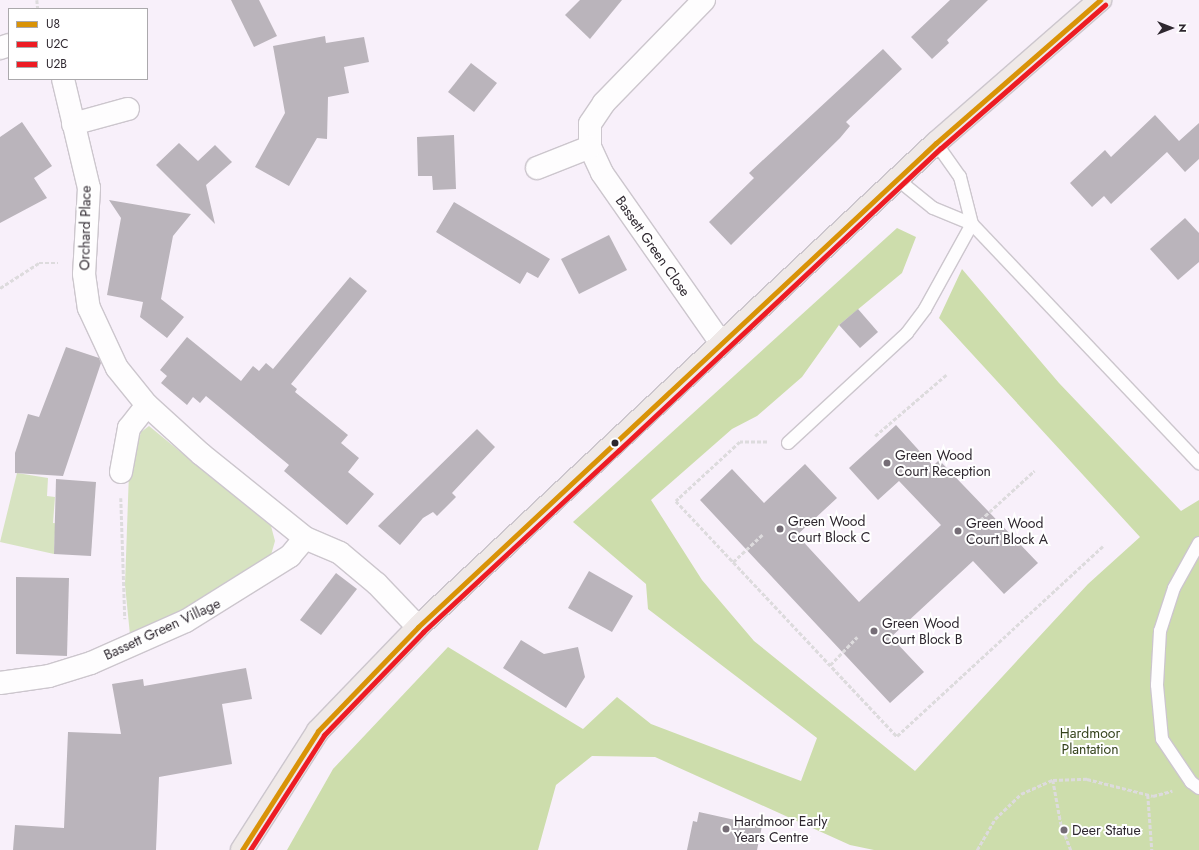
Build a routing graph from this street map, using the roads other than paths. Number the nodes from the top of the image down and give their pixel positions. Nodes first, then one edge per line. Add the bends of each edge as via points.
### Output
1 (704, 0) edge
2 (1100, 0) edge
3 (63, 80) edge
4 (128, 109) dead end
5 (73, 124) junction
6 (936, 143) junction
7 (590, 147) junction
8 (537, 168) dead end
9 (897, 179) junction
10 (972, 224) junction
11 (721, 343) junction
12 (147, 405) junction
13 (788, 443) road end
14 (1199, 462) edge
15 (121, 472) road end
16 (305, 538) junction
17 (1199, 543) edge
18 (418, 626) junction
19 (0, 683) edge
20 (1195, 785) edge
21 (242, 850) edge

1 - 7 street, Bassett Green Close via 604,103 590,124
2 - 6 main road
3 - 5 street, Orchard Place
4 - 5 street
5 - 12 street, Orchard Place via 89,188 84,274 89,308 117,368
6 - 9 main road
6 - 10 lane via 960,177
7 - 8 street
7 - 11 street, Bassett Green Close via 602,173
9 - 10 lane via 933,208
9 - 11 main road
10 - 13 lane via 925,309 907,333
10 - 14 lane
11 - 18 main road
12 - 15 street via 129,428
12 - 16 street
16 - 18 street via 340,554 377,584
16 - 19 street, Bassett Green Village via 290,556 230,597 186,621 49,676
17 - 20 lane via 1174,588 1160,631 1157,685 1162,739
18 - 21 main road via 318,731

